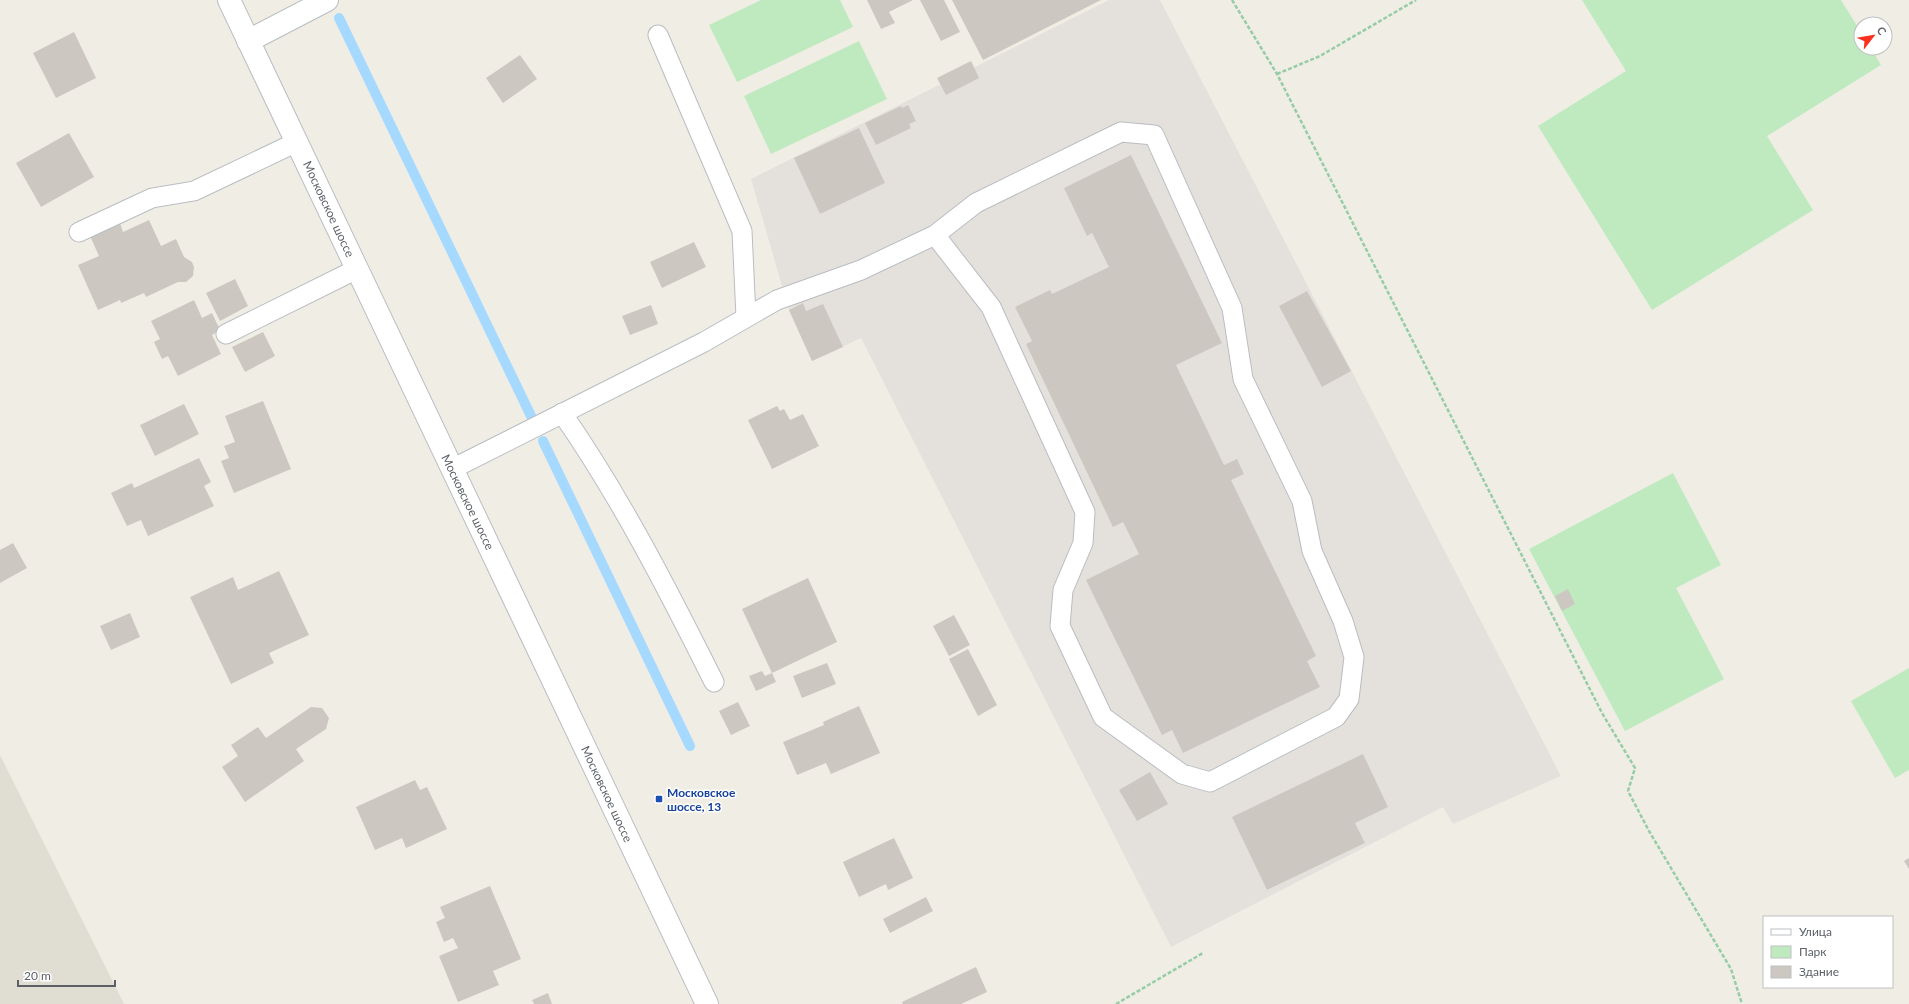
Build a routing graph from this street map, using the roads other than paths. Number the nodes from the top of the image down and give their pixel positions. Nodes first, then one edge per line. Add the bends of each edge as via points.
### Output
1 (229, 0) edge
2 (327, 0) edge
3 (658, 35) dead end
4 (248, 41) junction
5 (297, 142) junction
6 (79, 232) dead end
7 (935, 235) junction
8 (357, 269) junction
9 (746, 317) junction
10 (226, 334) dead end
11 (562, 413) junction
12 (452, 468) junction
13 (714, 682) dead end
14 (707, 1004) edge

1 - 4 main road, Московское шоссе
2 - 4 main road
3 - 9 lane via 742,231
4 - 5 main road, Московское шоссе
5 - 6 lane via 194,191 152,198
5 - 8 main road, Московское шоссе
7 - 7 lane via 976,203 1121,132 1154,136 1232,308 1243,379 1302,500 1312,551 1343,621 1354,657 1348,699 1336,717 1210,782 1182,774 1103,717 1060,626 1063,590 1083,543 1085,512 991,307
7 - 9 lane via 861,270 777,300
8 - 10 lane
8 - 12 main road, Московское шоссе
9 - 11 lane via 704,342
11 - 12 lane
11 - 13 lane via 593,458 668,589
12 - 14 main road, Московское шоссе

